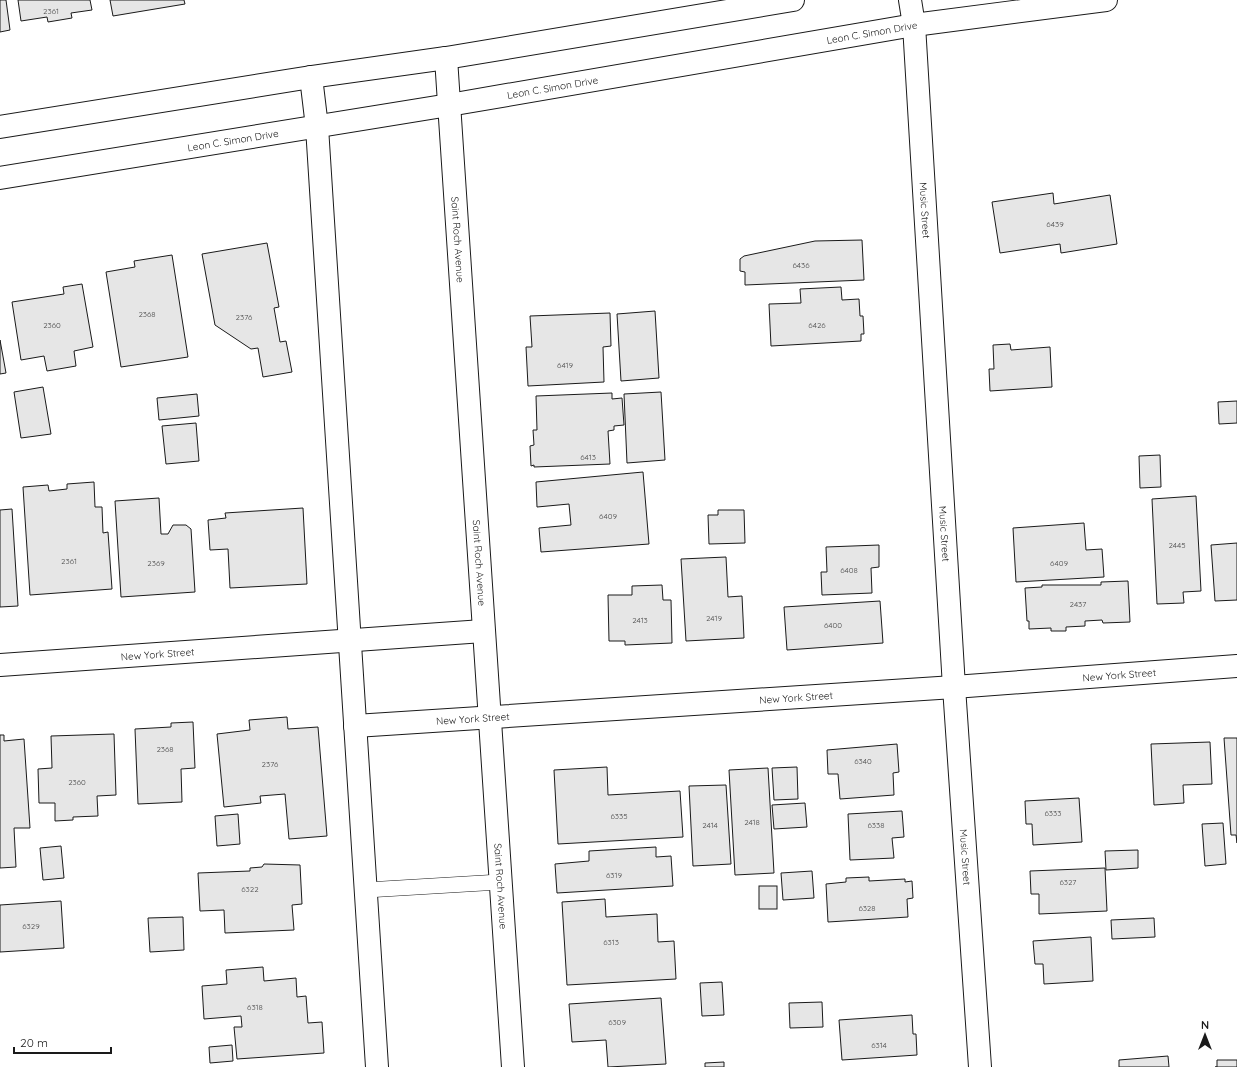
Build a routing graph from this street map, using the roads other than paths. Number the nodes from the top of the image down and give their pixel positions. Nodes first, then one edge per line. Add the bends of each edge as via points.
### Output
1 (793, 0) edge
2 (910, 0) edge
3 (1106, 0) edge
4 (914, 25) junction
5 (446, 58) junction
6 (311, 76) junction
7 (449, 105) junction
8 (0, 127) edge
9 (317, 127) junction
10 (0, 178) edge
11 (483, 631) junction
12 (350, 642) junction
13 (0, 665) edge
14 (1237, 666) edge
15 (954, 687) junction
16 (488, 718) junction
17 (355, 726) junction
18 (500, 882) junction
19 (366, 890) junction
20 (377, 1067) edge
21 (513, 1067) edge
22 (980, 1067) edge

1 - 5 street
2 - 4 street, Music Street
3 - 4 street, Leon C. Simon Drive
4 - 7 street, Leon C. Simon Drive
4 - 15 street, Music Street
5 - 6 street
5 - 7 street, Saint Roch Avenue
6 - 8 street
6 - 9 street
7 - 9 street, Leon C. Simon Drive
7 - 11 street, Saint Roch Avenue
9 - 10 street, Leon C. Simon Drive
9 - 12 street
11 - 12 street, New York Street
11 - 16 street, Saint Roch Avenue
12 - 13 street, New York Street
12 - 17 street
14 - 15 street, New York Street
15 - 16 street, New York Street
15 - 22 street, Music Street
16 - 17 street, New York Street
16 - 18 street, Saint Roch Avenue
17 - 19 street
18 - 19 lane
18 - 21 street, Saint Roch Avenue
19 - 20 street

